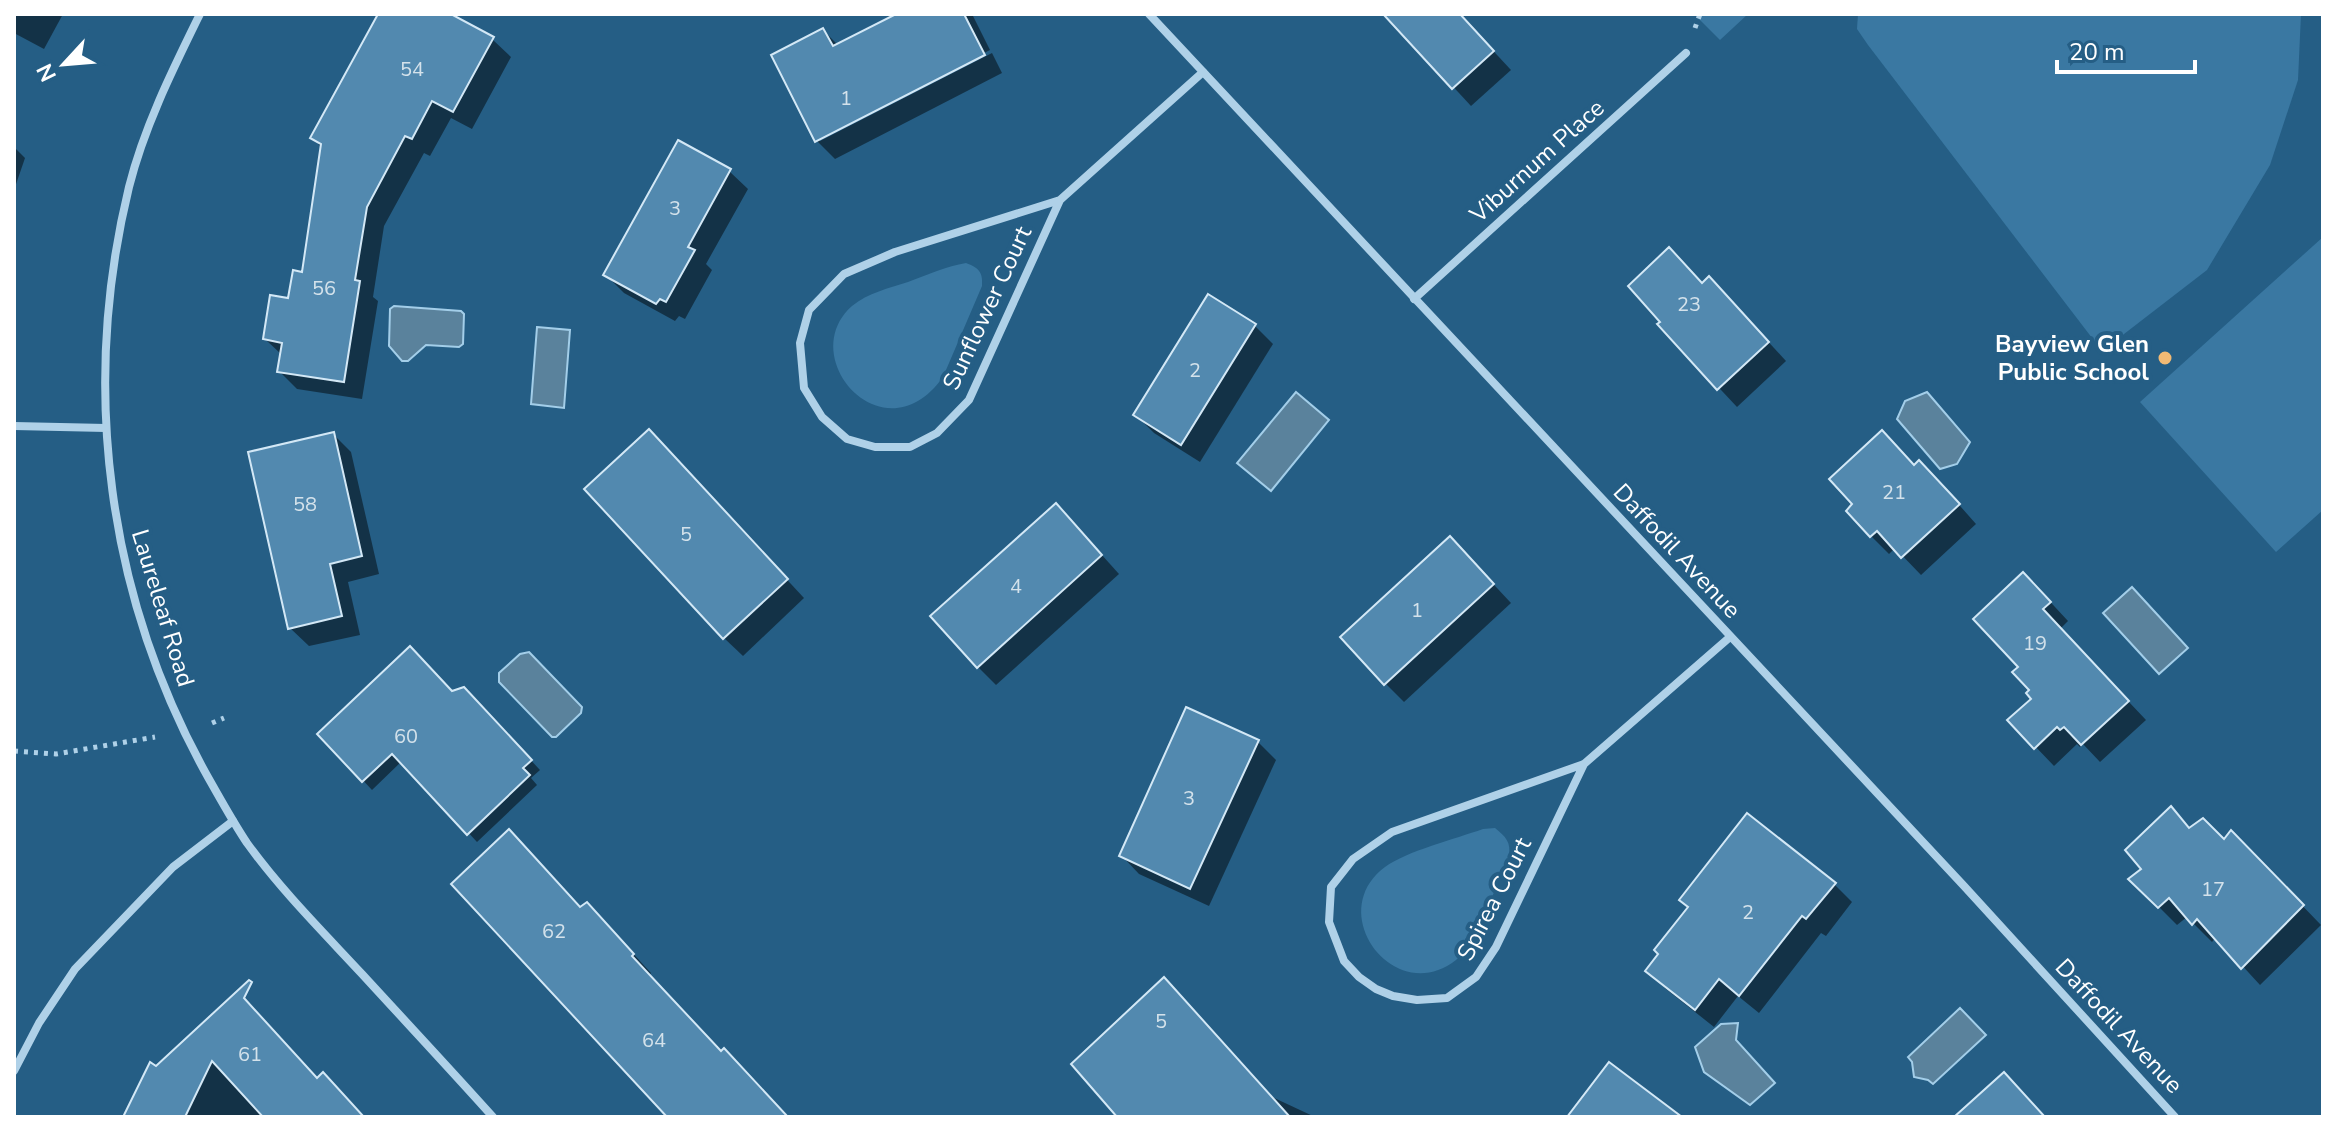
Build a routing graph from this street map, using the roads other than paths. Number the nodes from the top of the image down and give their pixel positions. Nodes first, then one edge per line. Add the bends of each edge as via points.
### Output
1 (200, 14) edge
2 (1149, 14) edge
3 (1686, 53) dead end
4 (1203, 72) junction
5 (1060, 200) junction
6 (1414, 299) junction
7 (14, 426) edge
8 (106, 428) junction
9 (1730, 637) junction
10 (1584, 764) junction
11 (233, 821) junction
12 (14, 1071) edge
13 (493, 1117) edge
14 (2175, 1117) edge

1 - 8 street, Laureleaf Road via 171,71 130,184 113,262
2 - 4 street, Daffodil Avenue
3 - 6 street, Viburnum Place
4 - 5 street, Sunflower Court
4 - 6 street, Daffodil Avenue
5 - 5 street, Sunflower Court via 895,252 844,274 809,310 800,343 804,388 822,417 847,439 875,447 910,447 937,433 969,400
6 - 9 street, Daffodil Avenue
7 - 8 street
8 - 11 street, Laureleaf Road via 121,551 162,682 182,731
9 - 10 street, Spirea Court
9 - 14 street, Daffodil Avenue
10 - 10 street, Spirea Court via 1392,832 1353,859 1331,887 1329,922 1344,961 1376,989 1417,1000 1447,998 1476,977 1496,947
11 - 12 street via 173,867 75,969
11 - 13 street, Laureleaf Road via 295,901

